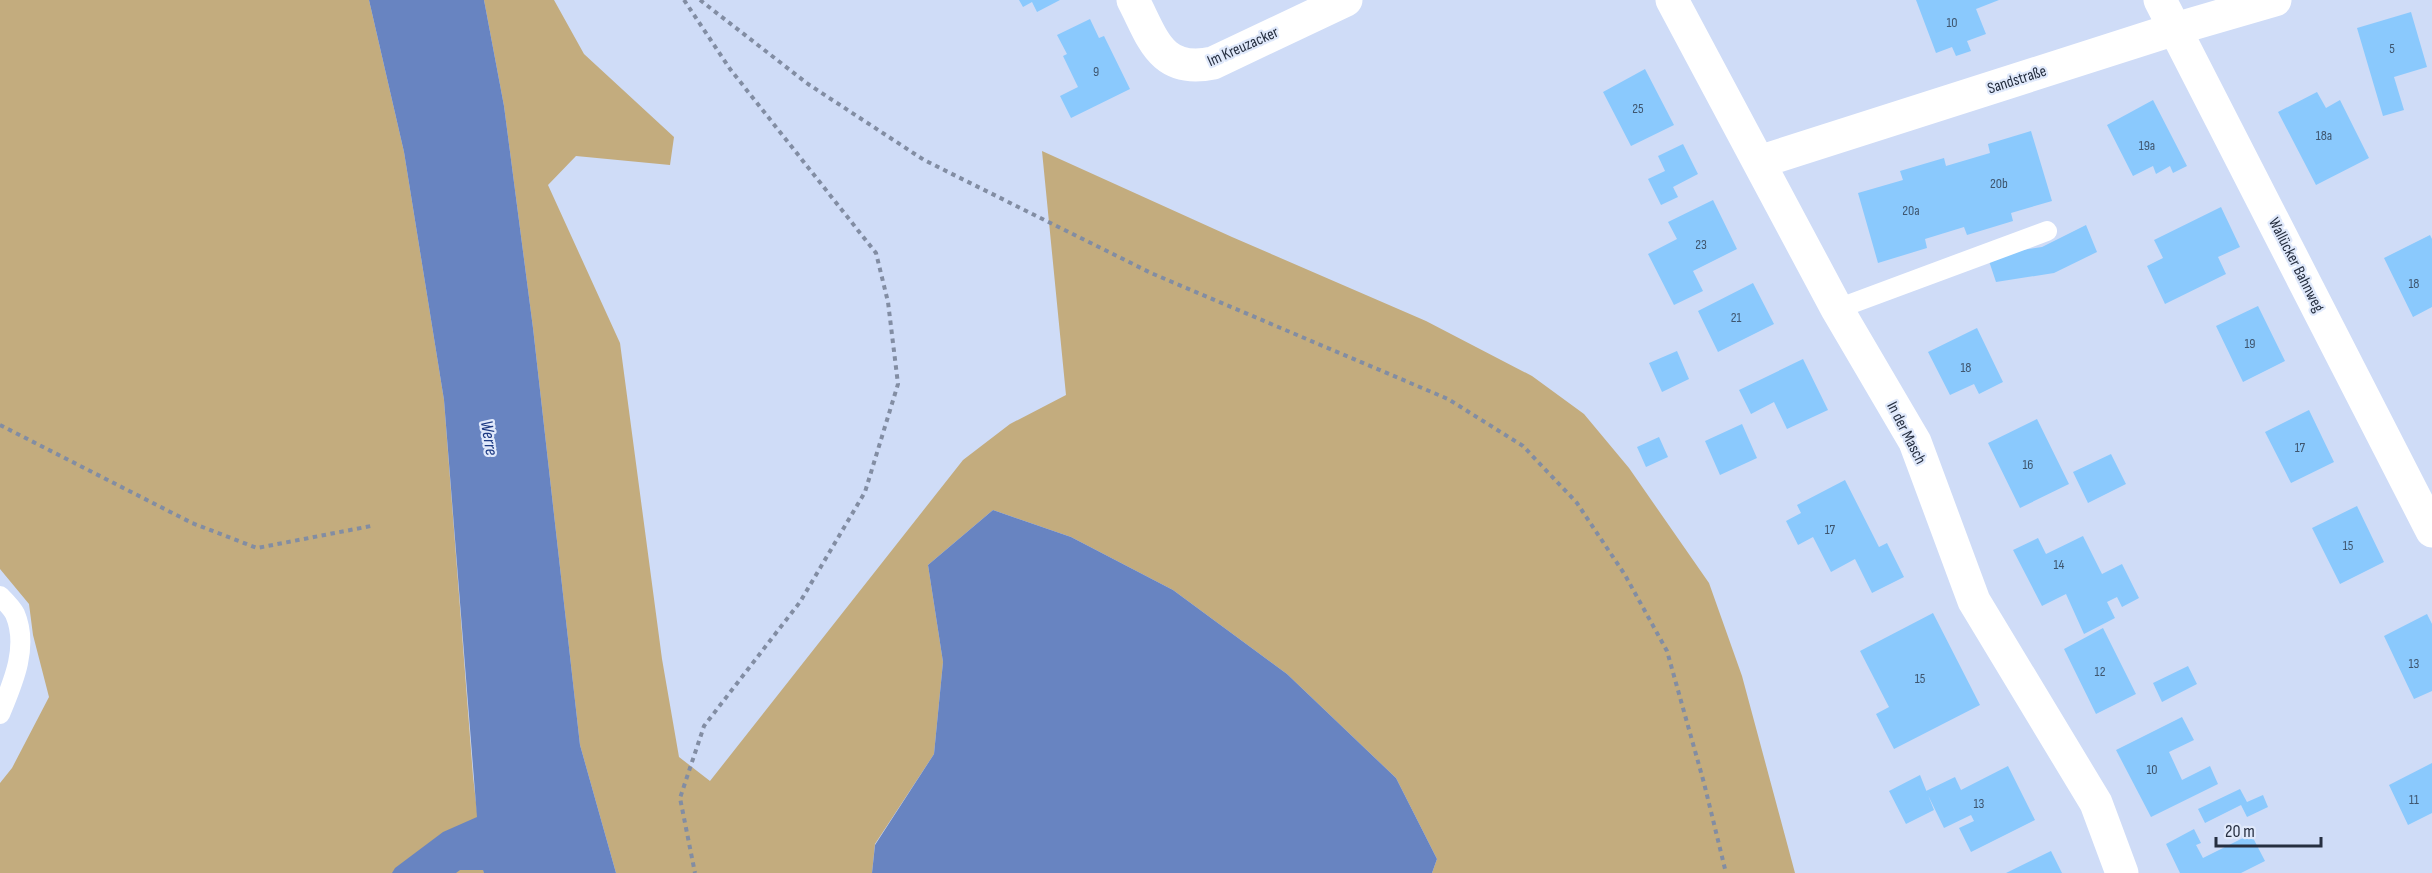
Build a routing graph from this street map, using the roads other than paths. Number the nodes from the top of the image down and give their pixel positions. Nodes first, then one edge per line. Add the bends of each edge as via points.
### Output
1 (1133, 0) edge
2 (1346, 0) edge
3 (1672, 0) edge
4 (2160, 0) edge
5 (2276, 0) edge
6 (2175, 29) junction
7 (1759, 162) junction
8 (2047, 231) dead end
9 (1837, 309) junction
10 (2432, 531) edge
11 (0, 596) edge
12 (0, 714) edge
13 (2122, 873) edge

1 - 2 street, Im Kreuzacker via 1160,52 1180,63 1198,66
3 - 7 street, In der Masch
4 - 6 street, Wallücker Bahnweg
5 - 6 street, Sandstraße
6 - 7 street, Sandstraße
6 - 10 street, Wallücker Bahnweg
7 - 9 street, In der Masch
8 - 9 lane
9 - 13 street, In der Masch via 1915,442 1974,601 2096,803
11 - 12 lane via 15,613 20,657

